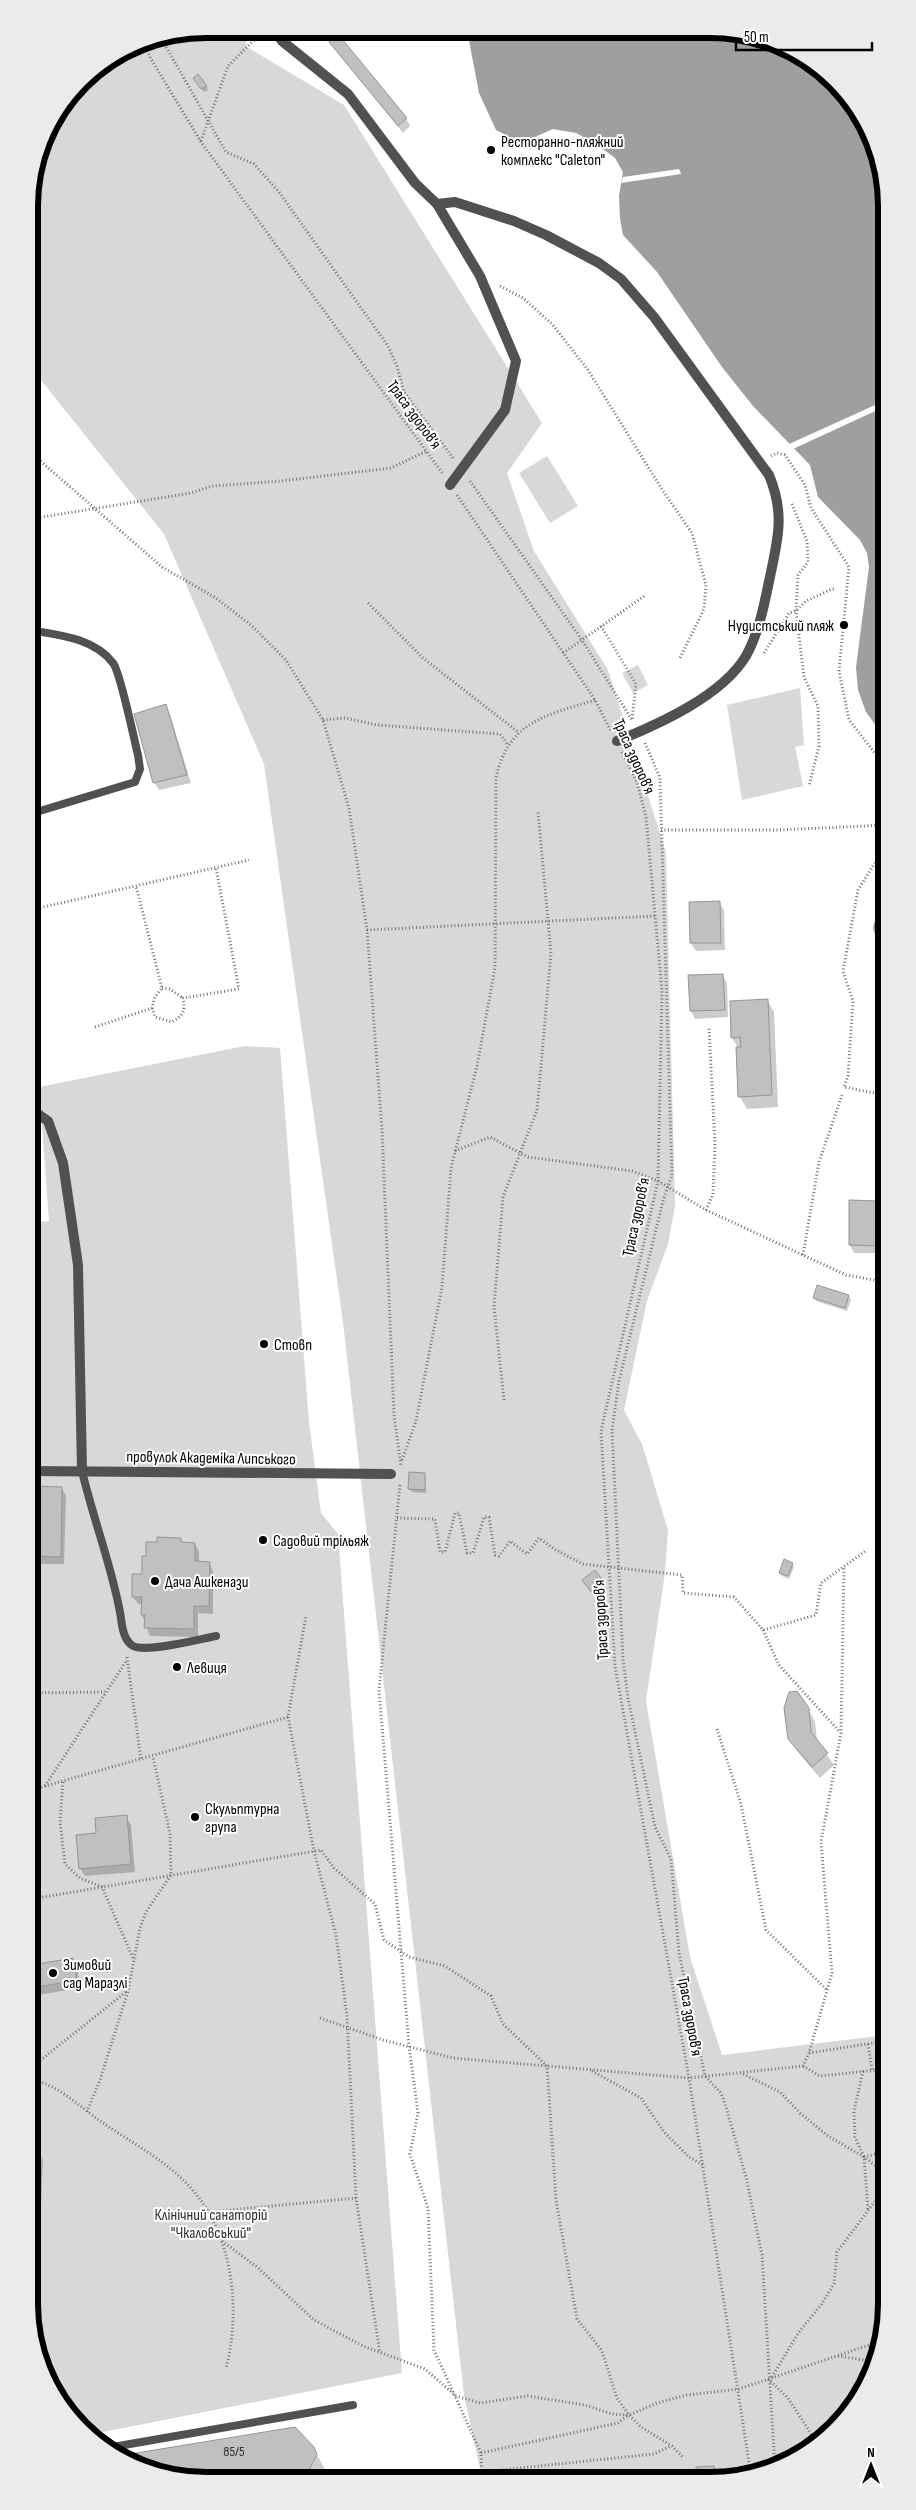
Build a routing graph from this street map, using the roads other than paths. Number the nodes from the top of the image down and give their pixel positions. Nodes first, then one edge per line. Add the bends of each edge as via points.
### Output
1 (280, 38) edge
2 (437, 204) junction
3 (450, 485) road end
4 (38, 632) edge
5 (617, 741) road end
6 (38, 812) edge
7 (38, 1114) edge
8 (38, 1471) edge
9 (82, 1471) junction
10 (396, 1476) road end
11 (216, 1636) dead end
12 (353, 2405) dead end
13 (116, 2446) edge

1 - 2 street via 348,94 415,182
2 - 3 street via 480,276 516,361 505,410
2 - 5 street via 454,202 514,221 590,258 621,279 654,317 760,462 775,490 780,514 779,538 759,621 746,655 732,673 678,714
4 - 6 lane via 76,639 97,648 114,664 140,769 136,782
7 - 9 street via 48,1121 63,1163 78,1265
8 - 9 street, провулок Академіка Липського
9 - 10 street, провулок Академіка Липського
9 - 11 lane via 92,1517 114,1582 126,1640 135,1647 149,1648
12 - 13 lane

